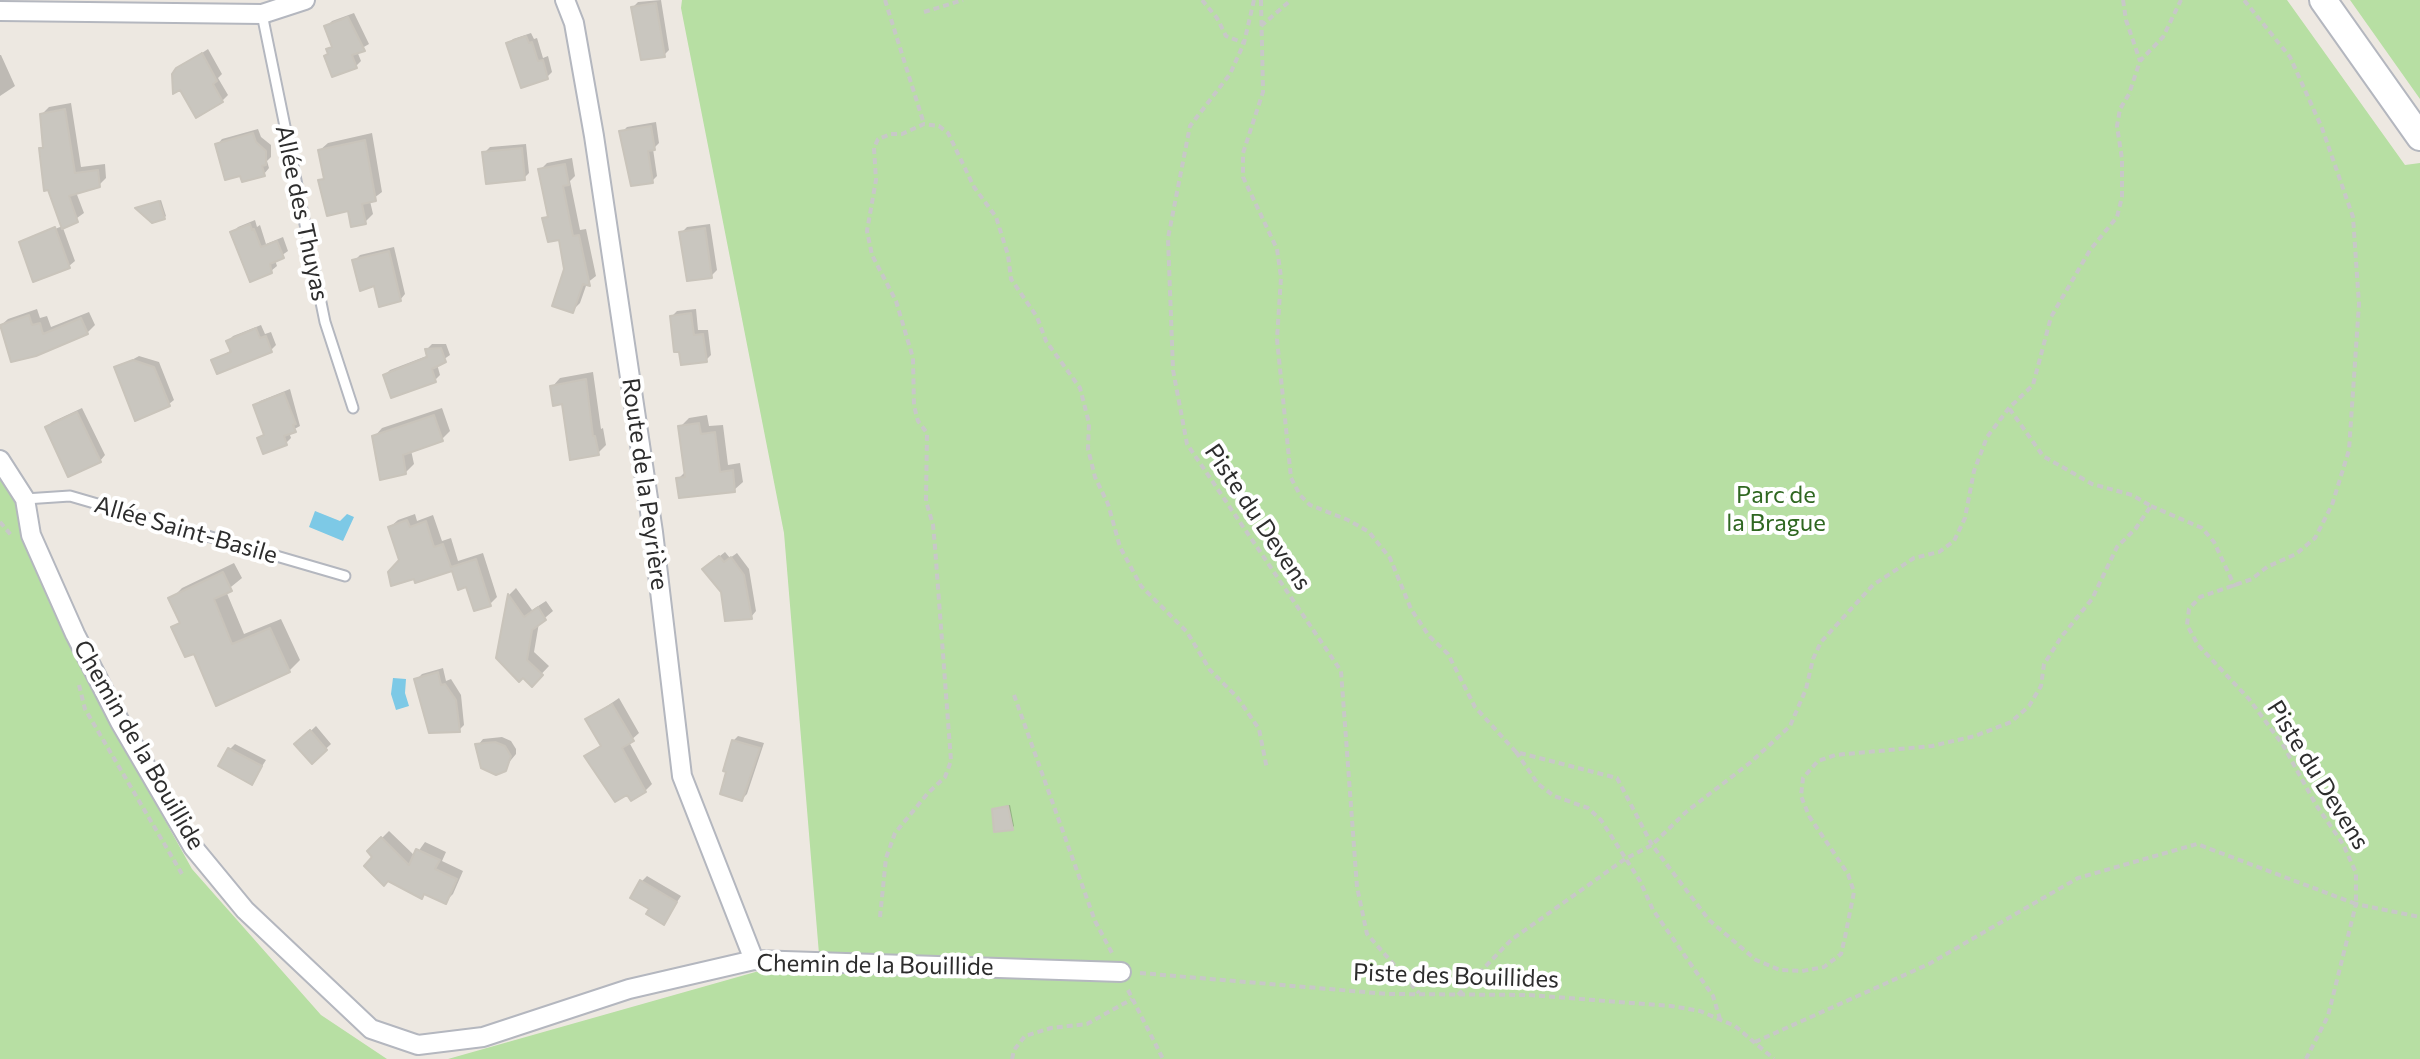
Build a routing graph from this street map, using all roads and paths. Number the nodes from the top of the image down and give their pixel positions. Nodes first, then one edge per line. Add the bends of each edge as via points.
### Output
1 (305, 0) edge
2 (565, 0) edge
3 (885, 0) edge
4 (963, 0) edge
5 (1202, 0) edge
6 (1254, 0) edge
7 (1261, 0) edge
8 (1291, 0) edge
9 (2123, 0) edge
10 (2181, 0) edge
11 (2244, 0) edge
12 (2323, 0) edge
13 (0, 11) edge
14 (924, 12) dead end
15 (262, 14) junction
16 (1261, 26) junction
17 (1244, 43) junction
18 (2140, 61) junction
19 (924, 124) junction
20 (2420, 137) edge
21 (353, 408) dead end
22 (2009, 408) junction
23 (0, 460) edge
24 (25, 499) junction
25 (2151, 506) junction
26 (345, 576) dead end
27 (2235, 587) junction
28 (1014, 695) dead end
29 (1516, 752) junction
30 (1267, 769) dead end
31 (1652, 845) junction
32 (1625, 859) junction
33 (2356, 904) junction
34 (880, 917) dead end
35 (2420, 917) edge
36 (754, 960) junction
37 (1121, 972) junction
38 (1419, 993) junction
39 (1458, 995) junction
40 (1132, 999) junction
41 (1720, 1019) junction
42 (1755, 1042) junction
43 (1012, 1059) edge
44 (1163, 1059) edge
45 (1774, 1059) edge
46 (2306, 1059) edge

1 - 15 street
2 - 36 street, Route de la Peyrière via 574,23 591,122 635,410 682,776
3 - 19 path
4 - 14 path
5 - 17 path via 1226,36
6 - 17 path, Piste du Devens
7 - 16 path
8 - 16 path
9 - 18 path
10 - 18 path via 2163,37
11 - 27 path, Piste du Devens via 2290,57 2322,128 2353,217 2359,304 2349,450 2332,505 2315,538
12 - 20 main road
13 - 15 street
15 - 21 lane, Allée des Thuyas via 325,322
16 - 29 path via 1263,92 1243,153 1243,177 1277,249 1277,339 1291,478 1310,505 1369,532 1390,558 1411,609 1448,654 1475,707
17 - 38 path, Piste du Devens via 1230,74 1190,126 1168,238 1173,370 1187,444 1341,671 1357,887 1367,934
18 - 22 path via 2117,126 2122,159 2117,217 2090,250 2051,317 2033,385
19 - 30 path via 948,133 974,187 996,217 1011,279 1080,388 1095,477 1120,547 1141,586 1187,632 1210,670 1259,729
19 - 34 path via 878,139 867,231 913,358 914,406 927,433 926,501 934,536 951,761 945,777 895,833 886,858
22 - 25 path via 2043,456 2092,484
22 - 31 path via 1987,437 1954,541 1939,552 1914,558 1873,585 1821,642 1790,726
23 - 24 street, Chemin de la Bouillide
24 - 26 lane, Allée Saint-Basile via 70,496
24 - 36 street, Chemin de la Bouillide via 31,535 75,634 193,847 245,910 371,1029 418,1045 483,1037 629,989
25 - 27 path via 2202,528
25 - 31 path via 2117,547 2092,599 2044,664 2041,686 2029,706 2011,722 1932,746 1835,755 1818,761 1803,778 1801,796 1809,816 1848,874 1854,892 1841,954 1824,967 1780,970 1756,960 1709,920
27 - 33 path, Piste du Devens via 2200,597 2189,609 2187,625 2283,745 2343,844 2356,873
28 - 37 path via 1095,921
29 - 31 path via 1617,778
29 - 32 path via 1538,784 1601,820
31 - 32 path
32 - 39 path via 1511,940
32 - 41 path via 1653,910 1713,996
33 - 35 path
33 - 42 path via 2197,844 2078,878 1929,964
33 - 46 path via 2328,1016
36 - 37 street, Chemin de la Bouillide
37 - 38 path, Piste des Bouillides
37 - 40 path
38 - 39 path, Piste des Bouillides
39 - 41 path, Piste des Bouillides via 1671,1006
40 - 43 path via 1087,1024 1025,1036
40 - 44 path
41 - 42 path, Piste des Bouillides
42 - 45 path, Piste des Bouillides

